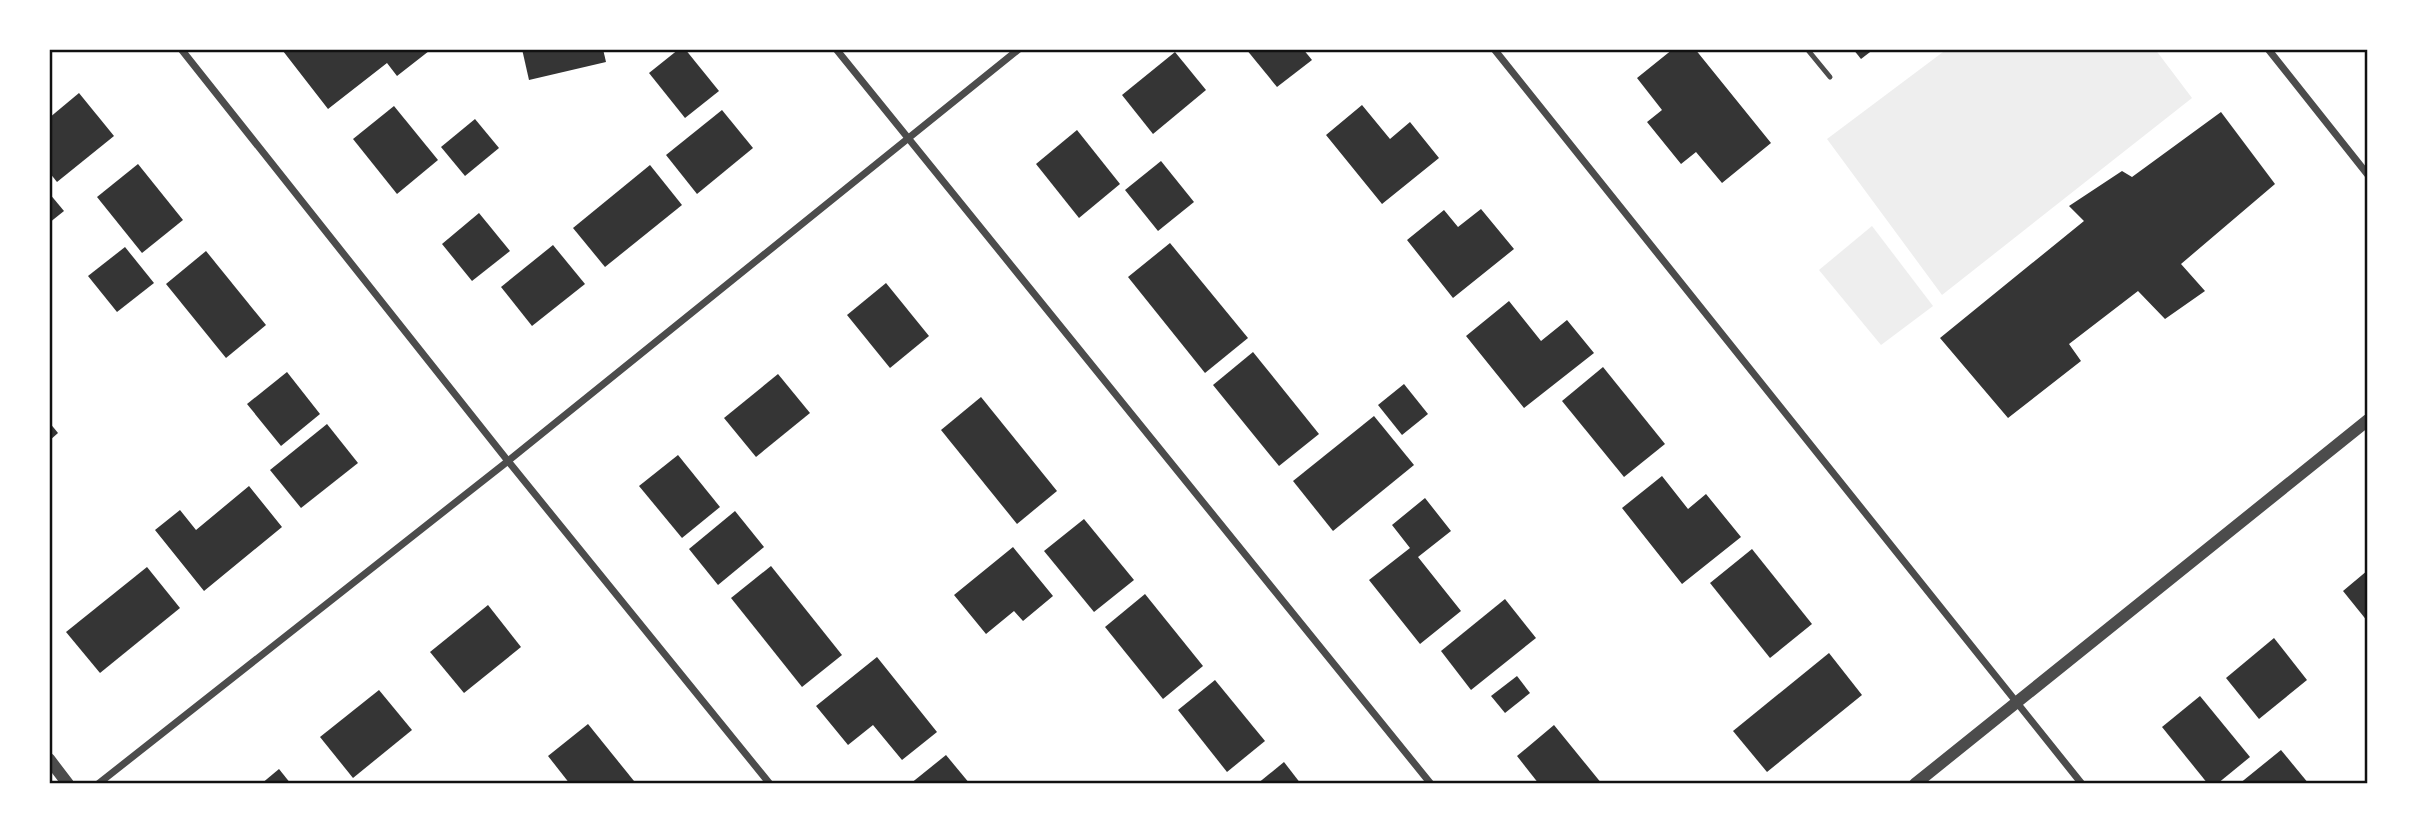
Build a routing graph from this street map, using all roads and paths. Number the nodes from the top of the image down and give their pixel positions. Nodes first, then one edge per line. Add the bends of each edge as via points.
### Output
1 (181, 49) edge
2 (836, 49) edge
3 (1018, 49) edge
4 (1494, 49) edge
5 (1807, 49) edge
6 (2268, 49) edge
7 (1830, 77) dead end
8 (907, 139) junction
9 (2368, 175) edge
10 (2368, 420) edge
11 (508, 461) junction
12 (2016, 702) junction
13 (49, 759) edge
14 (68, 784) edge
15 (98, 784) edge
16 (769, 784) edge
17 (1431, 784) edge
18 (1915, 784) edge
19 (2082, 784) edge

1 - 11 street
2 - 8 street
3 - 8 street
4 - 12 street
5 - 7 lane
6 - 9 street
8 - 11 street
8 - 17 street
10 - 12 street
11 - 15 street
11 - 16 street
12 - 18 street
12 - 19 street
13 - 14 street

